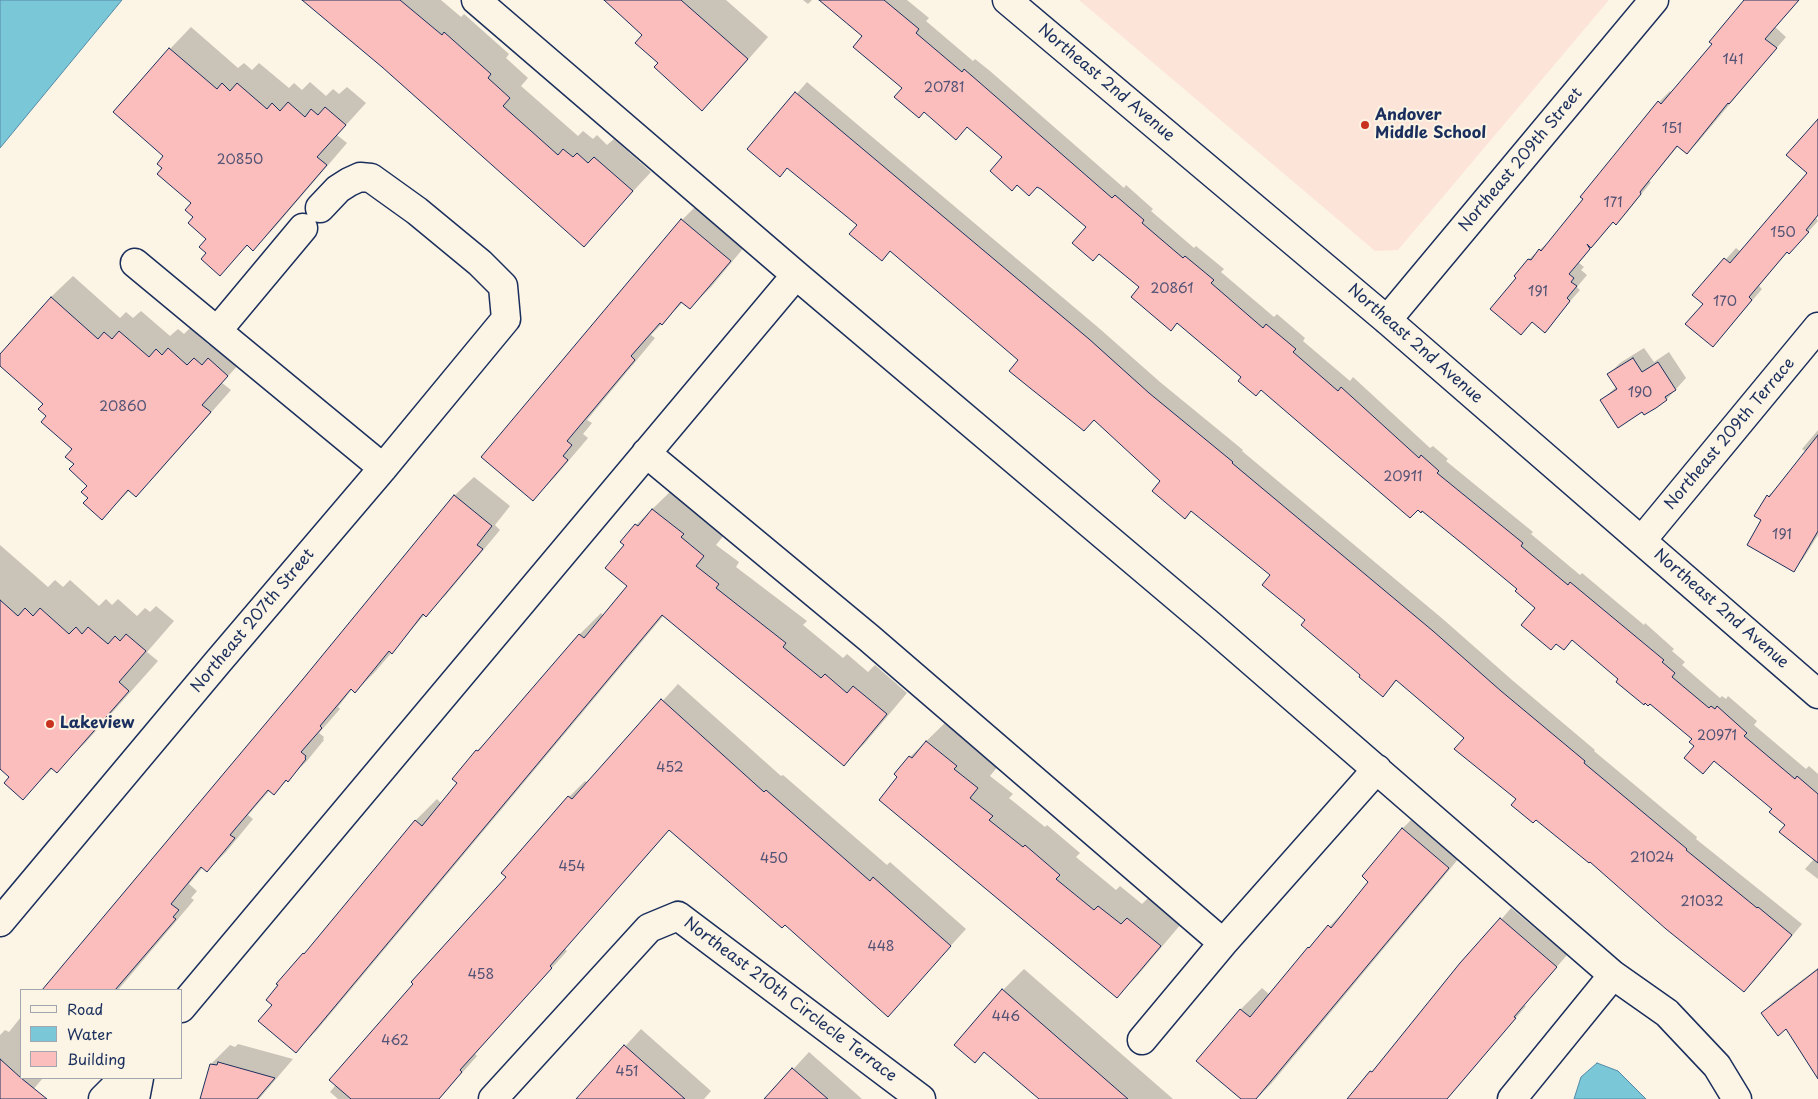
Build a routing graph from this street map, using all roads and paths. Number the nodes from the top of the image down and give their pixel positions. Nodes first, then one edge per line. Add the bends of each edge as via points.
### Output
1 (476, 0) edge
2 (1007, 0) edge
3 (1654, 0) edge
4 (135, 262) dead end
5 (796, 275) junction
6 (1387, 320) junction
7 (1818, 328) edge
8 (217, 331) junction
9 (646, 453) junction
10 (383, 468) junction
11 (1642, 540) junction
12 (1818, 694) edge
13 (1376, 769) junction
14 (0, 922) edge
15 (1223, 943) junction
16 (1613, 975) junction
17 (182, 1007) edge
18 (1142, 1040) dead end
19 (123, 1079) edge
20 (139, 1079) edge
21 (103, 1099) edge
22 (135, 1099) edge
23 (493, 1099) edge
24 (921, 1099) edge
25 (1512, 1099) edge
26 (1737, 1099) edge

1 - 5 street
2 - 6 street, Northeast 2nd Avenue
3 - 6 street, Northeast 209th Street
4 - 8 street
5 - 9 street
5 - 13 street
6 - 11 street, Northeast 2nd Avenue
7 - 11 street, Northeast 209th Terrace
8 - 10 street
8 - 10 street, Northeast 207th Street via 338,188 360,177 371,178 480,263 504,286 506,319
9 - 15 street via 869,638
9 - 17 street
10 - 14 street, Northeast 207th Street
11 - 12 street, Northeast 2nd Avenue
13 - 15 street
13 - 16 street
15 - 18 street
16 - 25 street
16 - 26 street via 1667,1013 1717,1066
19 - 21 street
20 - 22 street
23 - 24 street, Northeast 210th Circlecle Terrace via 648,928 678,916

